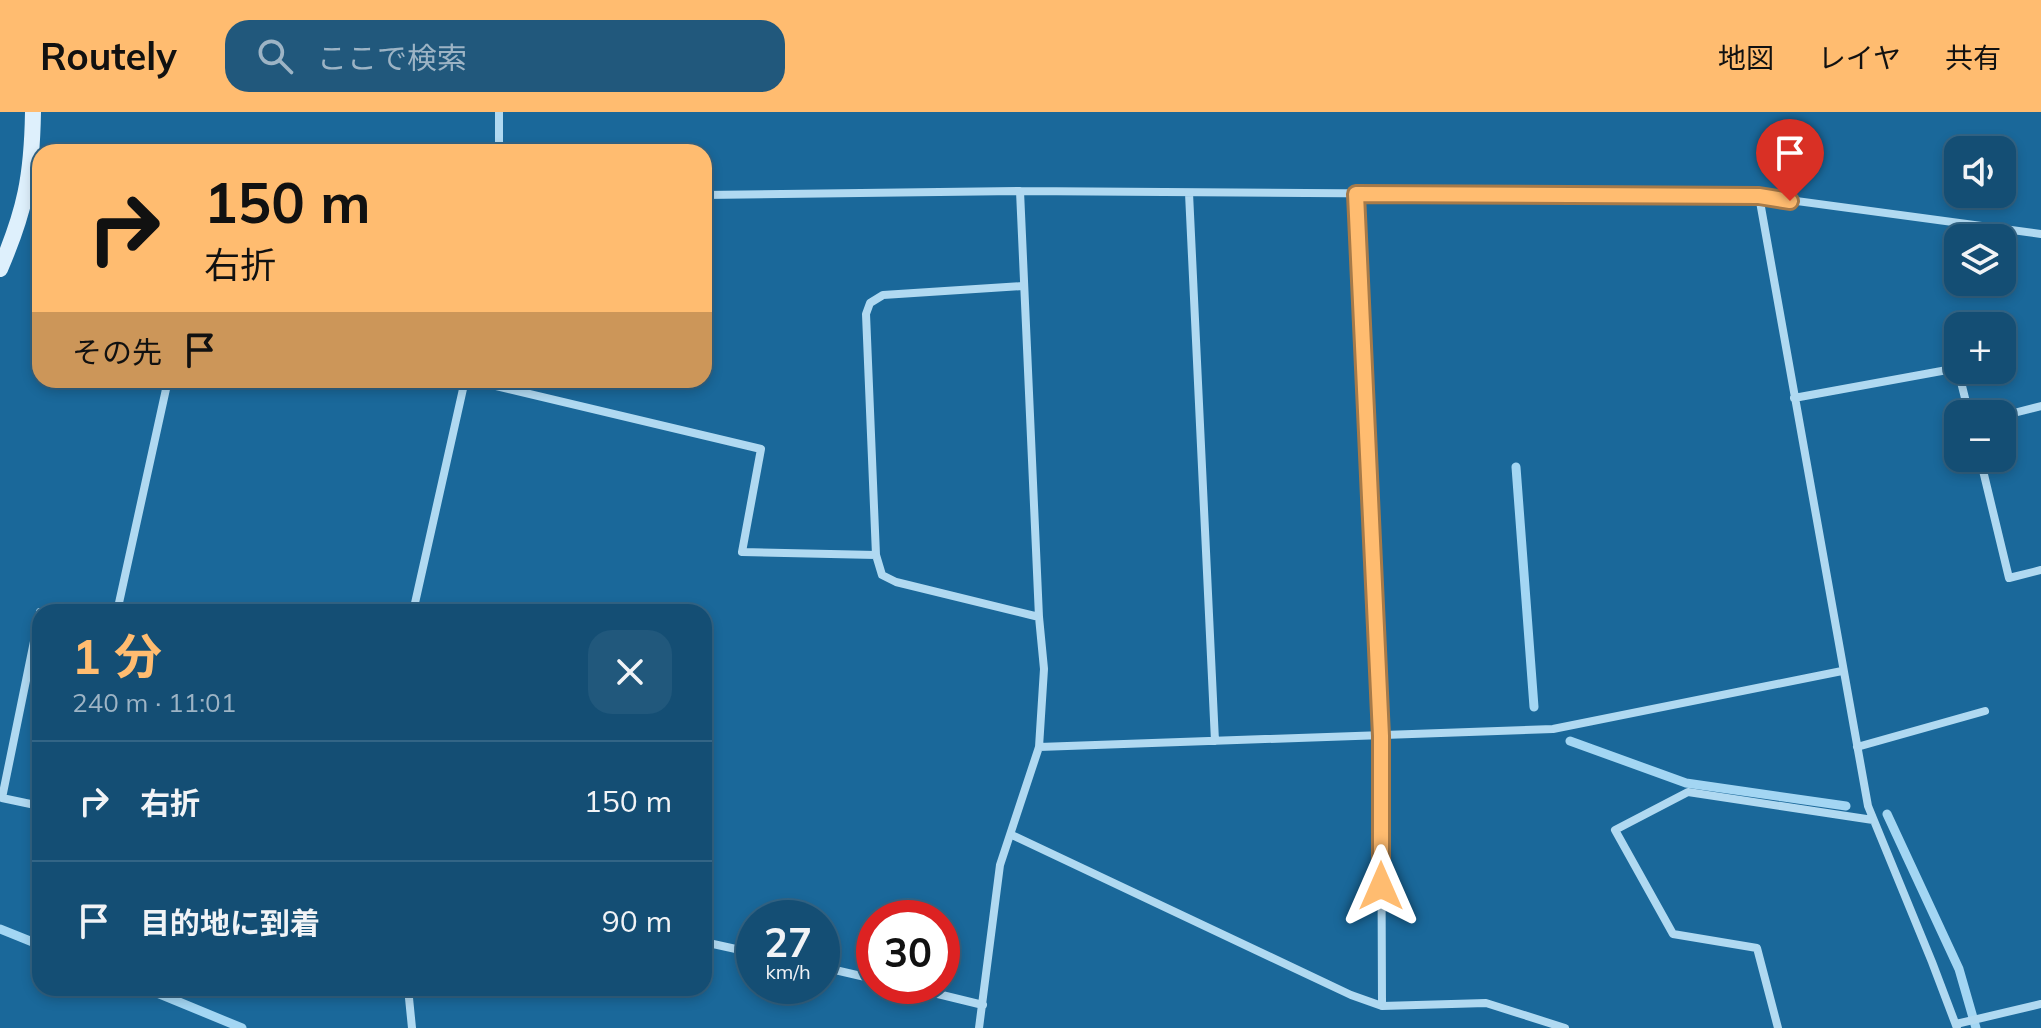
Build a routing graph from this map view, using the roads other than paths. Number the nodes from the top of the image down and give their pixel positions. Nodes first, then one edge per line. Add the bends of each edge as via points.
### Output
1 (33, 112) edge
2 (499, 112) edge
3 (33, 144) edge
4 (499, 144) edge
5 (32, 156) edge
6 (1020, 191) junction
7 (1189, 193) junction
8 (1356, 194) junction
9 (712, 195) edge
10 (1759, 196) junction
11 (2041, 234) edge
12 (0, 269) edge
13 (1023, 286) junction
14 (1944, 371) edge
15 (166, 388) edge
16 (463, 388) edge
17 (505, 388) edge
18 (1794, 398) junction
19 (2041, 406) edge
20 (2016, 412) edge
21 (1983, 472) edge
22 (876, 555) junction
23 (2041, 570) edge
24 (119, 604) edge
25 (415, 604) edge
26 (1039, 617) junction
27 (32, 651) edge
28 (1842, 671) junction
29 (1985, 711) dead end
30 (1381, 736) junction
31 (1215, 741) junction
32 (1039, 747) junction
33 (1857, 747) junction
34 (32, 804) edge
35 (1873, 820) junction
36 (1012, 835) junction
37 (712, 944) edge
38 (736, 949) edge
39 (409, 996) edge
40 (960, 999) edge
41 (2041, 1004) edge
42 (983, 1005) junction
43 (1382, 1006) junction
44 (1956, 1026) edge
45 (412, 1028) edge
46 (979, 1028) edge
47 (1565, 1028) edge
48 (1778, 1028) edge

1 - 3 street
2 - 4 street
5 - 12 street via 27,194
6 - 7 street
6 - 9 street
6 - 13 street
7 - 8 street
7 - 31 street
8 - 10 street
8 - 30 street
10 - 11 street
10 - 18 street
13 - 22 street via 883,295 870,303 866,314
13 - 26 street
14 - 18 street
15 - 24 street
16 - 25 street
17 - 22 street via 761,449 742,552
18 - 28 street
19 - 20 street
21 - 23 street via 2009,578
22 - 26 street via 882,575 896,582
26 - 32 street via 1044,669
27 - 34 street via 2,798
28 - 30 street via 1553,729
28 - 33 street
29 - 33 street
30 - 31 street
30 - 43 street
31 - 32 street
32 - 36 street
33 - 35 street
35 - 44 street
35 - 48 street via 1688,792 1615,830 1673,934 1757,948
36 - 42 street via 1000,865
36 - 43 street
37 - 38 street
39 - 45 street
40 - 42 street
41 - 44 street
42 - 46 street
43 - 47 street via 1486,1003

